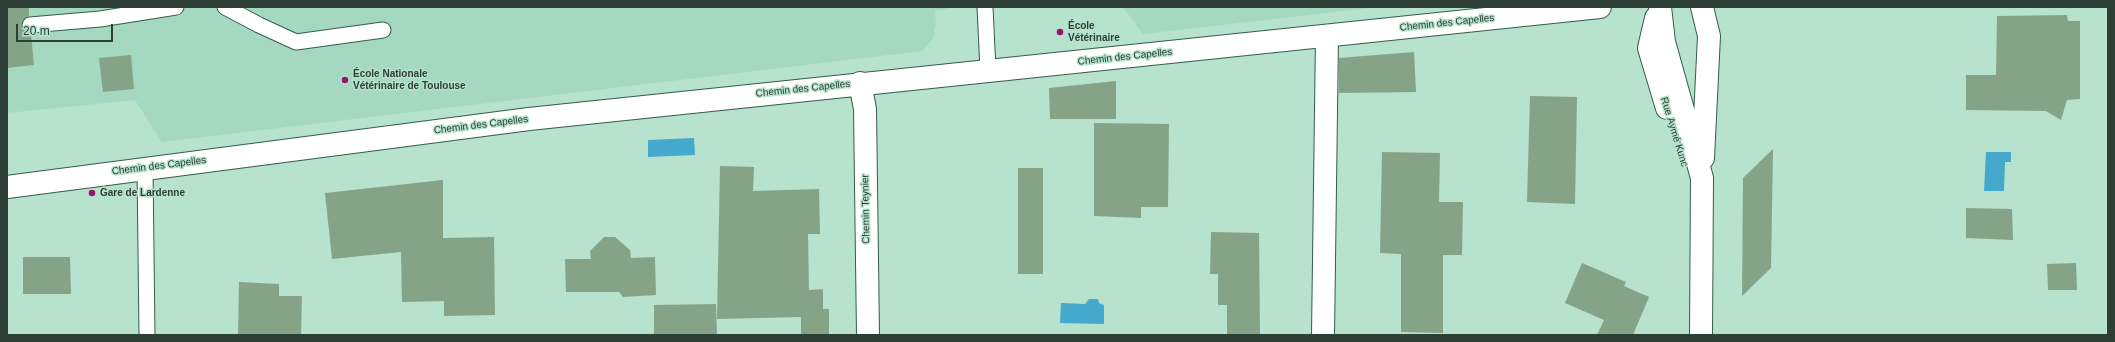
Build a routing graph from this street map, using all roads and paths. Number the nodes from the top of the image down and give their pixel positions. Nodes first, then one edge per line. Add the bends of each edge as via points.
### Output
1 (176, 7) edge
2 (225, 7) edge
3 (985, 7) edge
4 (1600, 7) edge
5 (1659, 7) edge
6 (1702, 7) edge
7 (30, 25) dead end
8 (383, 30) dead end
9 (1328, 36) junction
10 (988, 70) junction
11 (860, 83) junction
12 (145, 168) junction
13 (1702, 178) junction
14 (7, 187) edge
15 (1703, 258) junction
16 (147, 335) edge
17 (868, 335) edge
18 (1322, 335) edge
19 (1701, 335) edge

1 - 7 lane via 100,19
2 - 8 lane via 296,42
3 - 10 lane
4 - 9 street, Chemin des Capelles
5 - 13 street, Rue Aymé Kunc via 1664,42
5 - 15 street, Rue Aymé Kunc via 1649,48 1694,198
6 - 13 street, Rue Aymé Kunc via 1709,36
9 - 10 street, Chemin des Capelles
9 - 18 street
10 - 11 street, Chemin des Capelles
11 - 12 street, Chemin des Capelles via 528,119
11 - 17 street, Chemin Teynier via 865,109
12 - 14 street, Chemin des Capelles
12 - 16 lane
13 - 15 street, Rue Aymé Kunc
15 - 19 street, Rue Aymé Kunc

